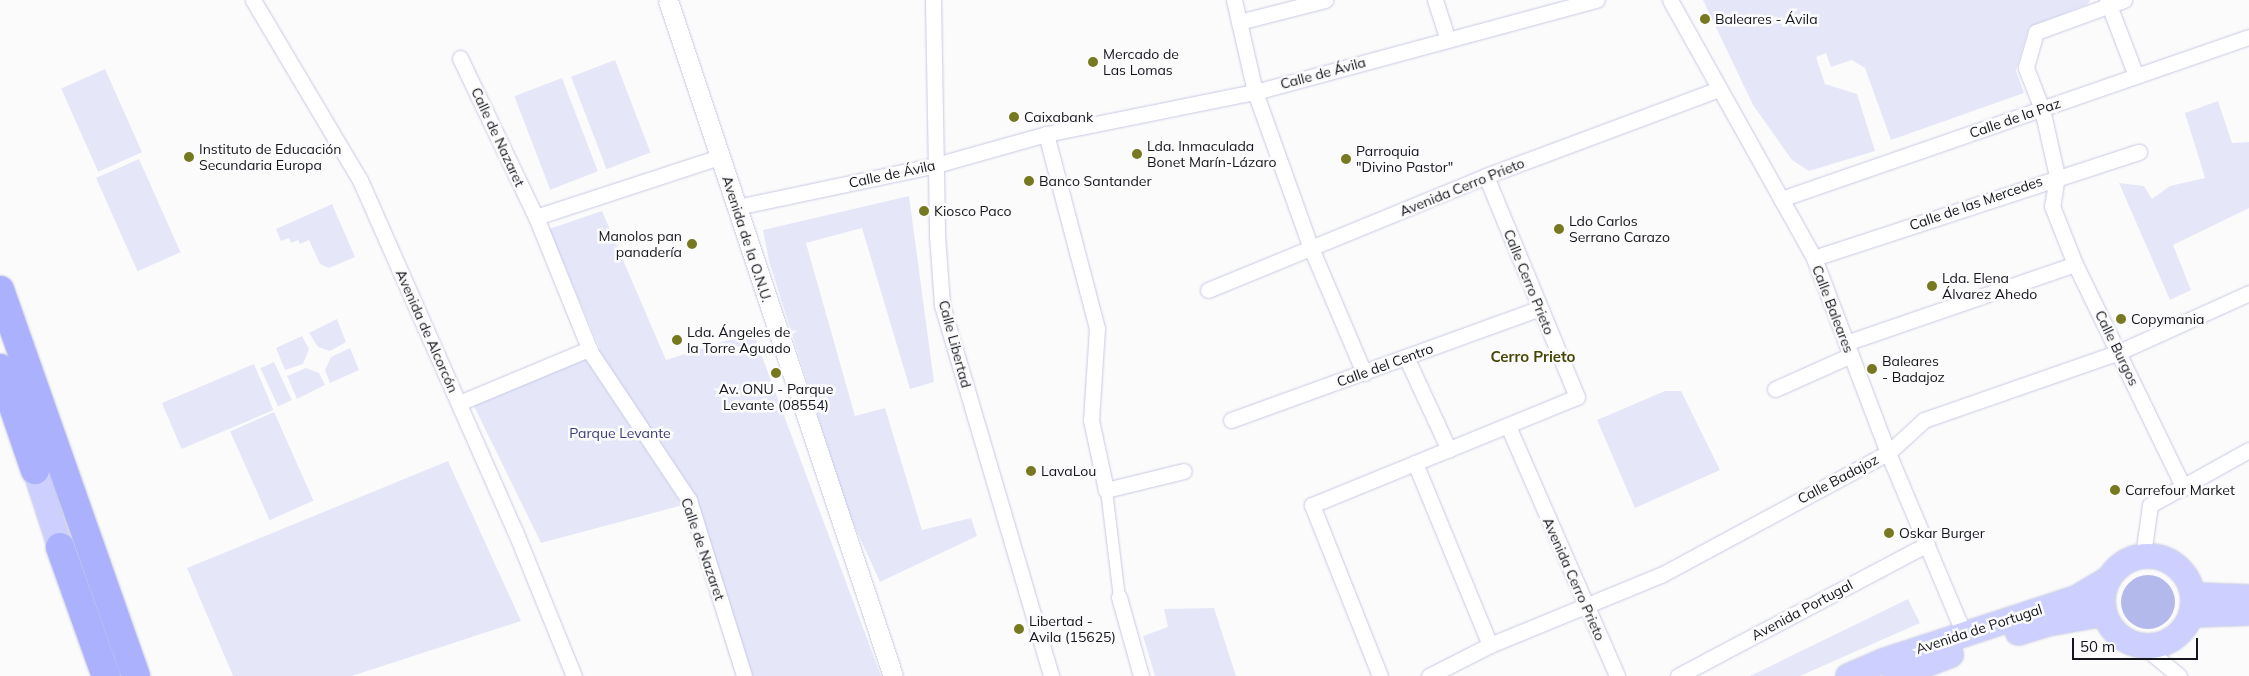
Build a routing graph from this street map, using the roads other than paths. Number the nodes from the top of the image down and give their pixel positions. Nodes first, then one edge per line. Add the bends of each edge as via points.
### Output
1 (253, 0) edge
2 (668, 0) edge
3 (933, 0) edge
4 (1234, 0) edge
5 (1325, 0) edge
6 (1435, 0) edge
7 (1597, 0) edge
8 (1670, 0) edge
9 (2124, 0) edge
10 (2108, 3) edge
11 (1239, 22) junction
12 (2249, 37) edge
13 (1448, 40) junction
14 (460, 58) dead end
15 (2136, 76) junction
16 (1719, 89) junction
17 (1255, 92) junction
18 (2042, 108) junction
19 (1046, 134) junction
20 (2139, 152) dead end
21 (720, 157) junction
22 (936, 165) junction
23 (1486, 176) junction
24 (2057, 176) junction
25 (1782, 199) junction
26 (737, 207) junction
27 (536, 217) junction
28 (1311, 248) junction
29 (1814, 258) junction
30 (2075, 264) junction
31 (0, 290) edge
32 (1208, 290) dead end
33 (2249, 293) edge
34 (1540, 308) junction
35 (589, 349) junction
36 (1848, 349) junction
37 (2120, 352) junction
38 (1406, 357) junction
39 (0, 368) edge
40 (1364, 373) junction
41 (1775, 389) dead end
42 (459, 403) junction
43 (1231, 420) dead end
44 (1508, 426) junction
45 (1449, 450) junction
46 (2249, 450) edge
47 (1888, 453) junction
48 (1415, 463) junction
49 (35, 470) joint
50 (1184, 471) dead end
51 (2184, 488) junction
52 (1106, 490) junction
53 (1927, 544) junction
54 (60, 547) junction
55 (2143, 555) junction
56 (2108, 579) junction
57 (1119, 597) joint
58 (2249, 597) edge
59 (2192, 605) junction
60 (1585, 608) junction
61 (2249, 613) edge
62 (2104, 614) junction
63 (1964, 634) junction
64 (1490, 645) junction
65 (2143, 646) junction
66 (135, 671) edge
67 (95, 676) edge
68 (106, 676) edge
69 (574, 676) edge
70 (744, 676) edge
71 (893, 676) edge
72 (1051, 676) edge
73 (1141, 676) edge
74 (1380, 676) edge
75 (1429, 676) edge
76 (1618, 676) edge
77 (1678, 676) edge
78 (1848, 676) edge
79 (1896, 676) edge
80 (2178, 676) edge

1 - 42 street, Avenida de Alcorcón via 360,180
2 - 21 street, Avenida de la O.N.U.
3 - 22 street, Calle Libertad
4 - 11 street
5 - 11 street
6 - 13 street
7 - 13 street, Calle de Ávila
8 - 16 street, Calle Baleares
9 - 10 street
10 - 15 street
10 - 18 street via 2036,32 2026,68
11 - 17 street
12 - 15 street, Calle de la Paz
13 - 17 street, Calle de Ávila
14 - 27 street, Calle de Nazaret
15 - 18 street, Calle de la Paz
16 - 23 street, Avenida Cerro Prieto
16 - 25 street, Calle Baleares
17 - 19 street, Calle de Ávila
17 - 28 street
18 - 24 street
18 - 25 street, Calle de la Paz
19 - 22 street, Calle de Ávila
19 - 52 street via 1098,328 1091,420
20 - 24 street, Calle de las Mercedes
21 - 26 street, Avenida de la O.N.U.
21 - 27 street
22 - 26 street, Calle de Ávila
22 - 72 street, Calle Libertad via 942,305
23 - 28 street, Avenida Cerro Prieto
23 - 34 street, Calle Cerro Prieto
24 - 29 street, Calle de las Mercedes
24 - 30 street, Calle Burgos via 2052,206
25 - 29 street, Calle Baleares
26 - 71 street, Avenida de la O.N.U.
27 - 35 street, Calle de Nazaret
28 - 32 street, Avenida Cerro Prieto
28 - 40 street
29 - 36 street, Calle Baleares
30 - 36 street
30 - 37 street, Calle Burgos
31 - 66 highway
33 - 37 street, Calle Badajoz
34 - 38 street, Calle del Centro
34 - 44 street, Calle Cerro Prieto via 1577,397
35 - 42 street
35 - 70 street, Calle de Nazaret via 689,500
36 - 41 street
36 - 47 street, Calle Baleares
37 - 47 street, Calle Badajoz via 1924,420
37 - 51 street, Calle Burgos
38 - 40 street, Calle del Centro
38 - 45 street
39 - 49 highway
40 - 43 street, Calle del Centro
42 - 69 street, Avenida de Alcorcón
44 - 45 street, Calle Cerro Prieto
44 - 60 street, Avenida Cerro Prieto
45 - 48 street, Calle Cerro Prieto
46 - 51 street
47 - 53 street, Calle Baleares
47 - 60 street, Calle Badajoz via 1662,575
48 - 64 street
48 - 74 street via 1312,506
49 - 54 main road
50 - 52 street
51 - 55 street via 2150,505
52 - 57 street
53 - 63 street, Calle Baleares
53 - 77 street, Avenida Portugal
54 - 67 highway
54 - 68 highway
55 - 56 main road via 2119,565
55 - 59 main road via 2161,557 2178,567 2188,580
56 - 62 main road via 2103,591
56 - 63 main road, Avenida de Portugal via 2076,598
57 - 73 street
58 - 59 main road
59 - 61 main road
59 - 65 main road via 2183,630 2171,640
60 - 64 street, Calle Badajoz
60 - 76 street, Avenida Cerro Prieto
62 - 65 main road via 2116,633
62 - 79 main road, Avenida de Portugal via 2046,624
63 - 78 main road, Avenida de Portugal
64 - 75 street, Calle Badajoz
65 - 80 street

